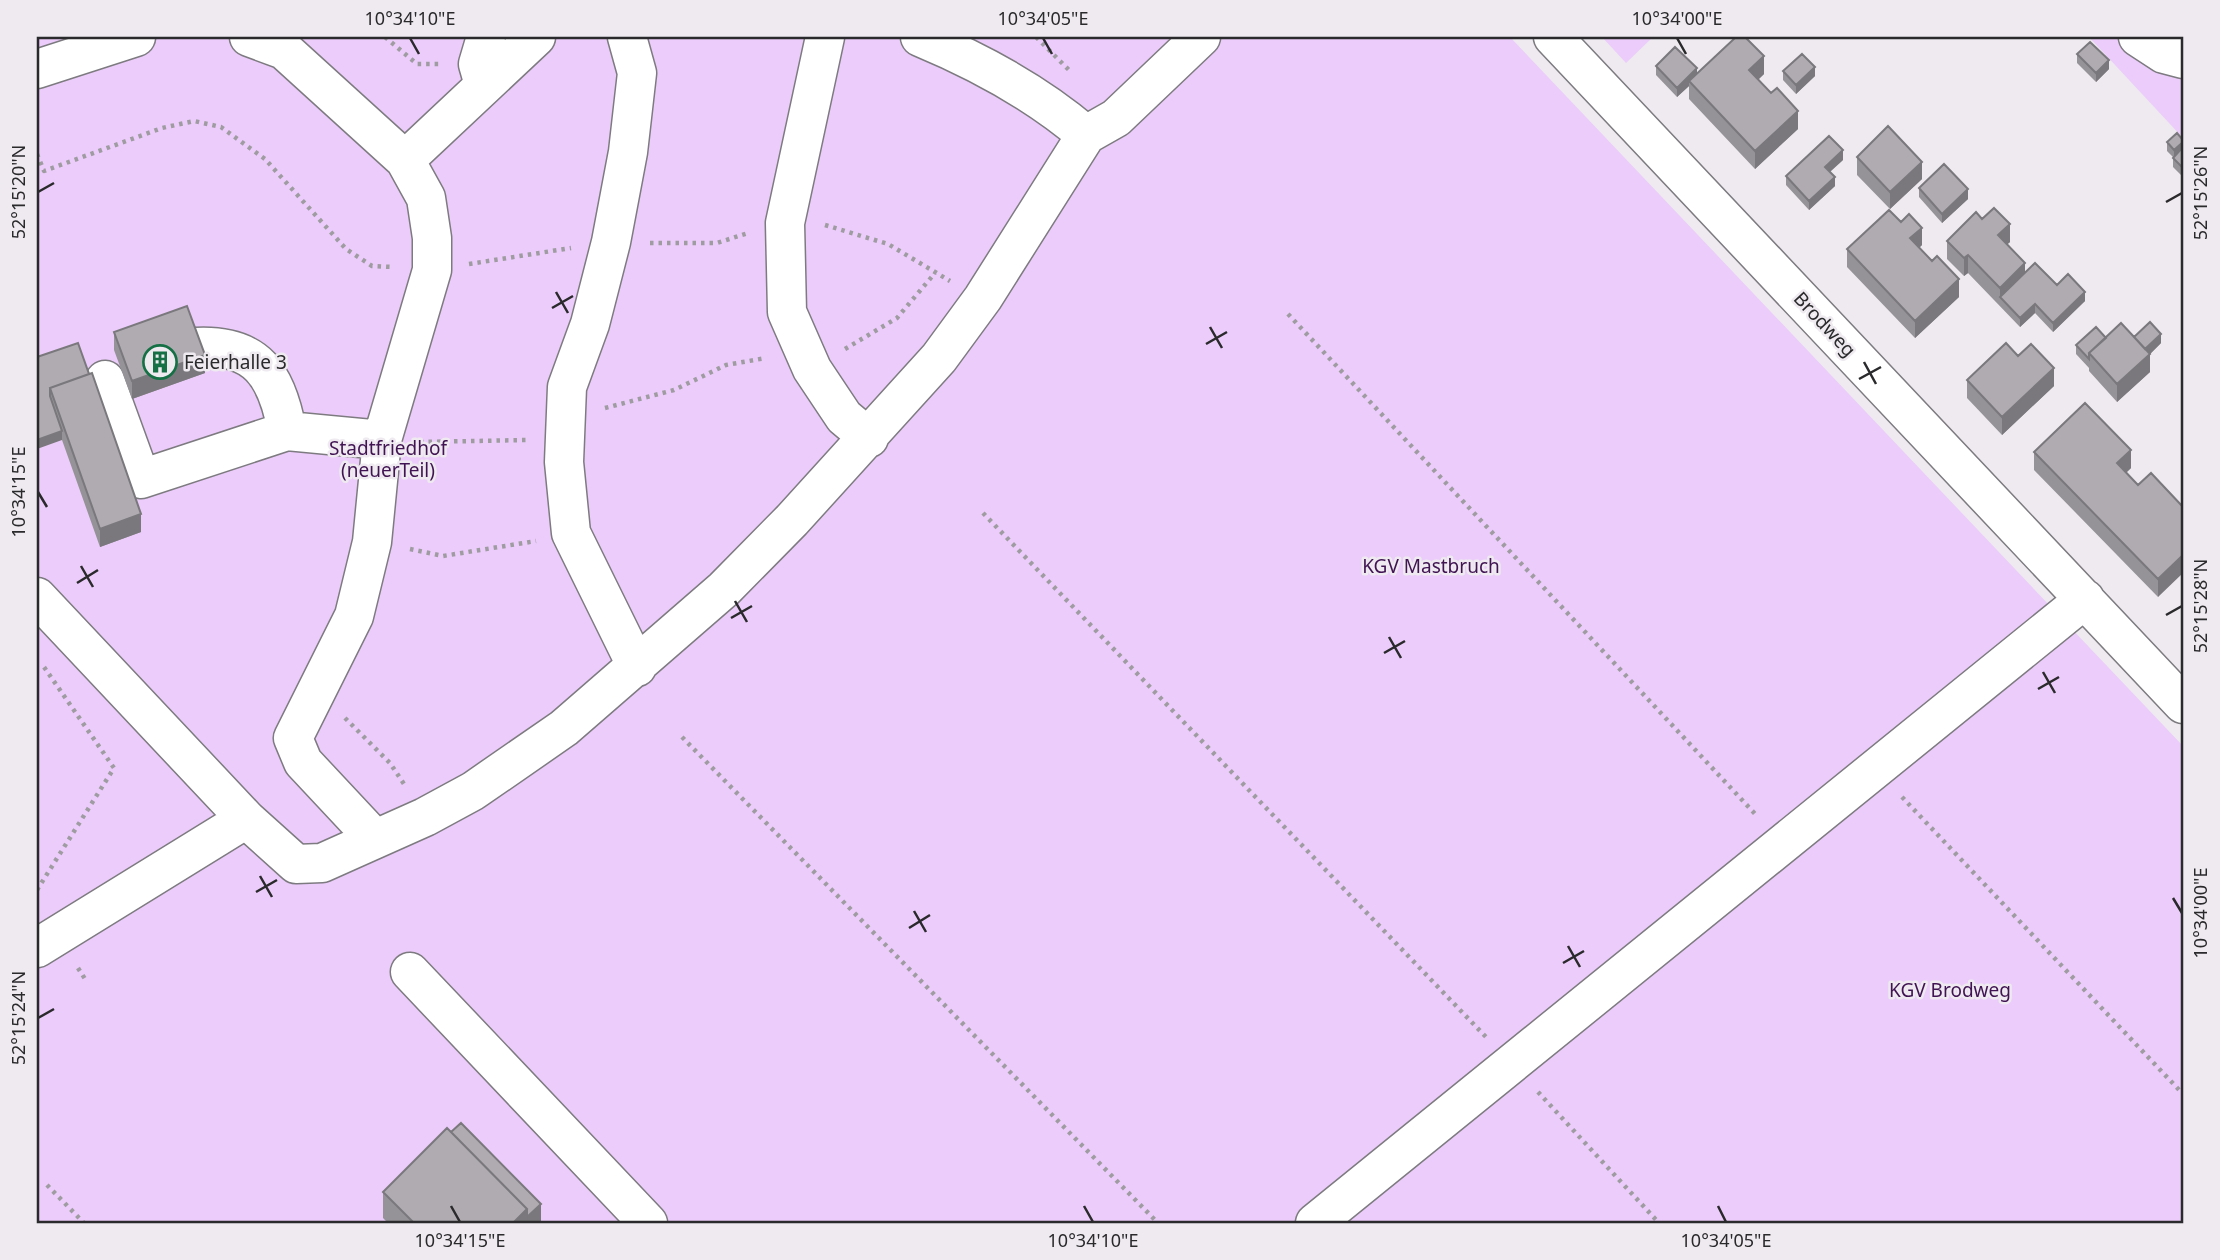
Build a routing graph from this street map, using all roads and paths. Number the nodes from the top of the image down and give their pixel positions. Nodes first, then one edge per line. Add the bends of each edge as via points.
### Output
1 (136, 37) edge
2 (249, 37) edge
3 (385, 37) edge
4 (536, 37) edge
5 (627, 37) edge
6 (825, 37) edge
7 (920, 37) edge
8 (1201, 37) edge
9 (1553, 37) edge
10 (2138, 37) edge
11 (2183, 59) edge
12 (483, 62) edge
13 (37, 69) edge
14 (1086, 135) junction
15 (37, 154) edge
16 (405, 160) junction
17 (785, 223) junction
18 (611, 242) junction
19 (432, 270) junction
20 (935, 273) junction
21 (983, 298) junction
22 (1288, 314) dead end
23 (196, 347) edge
24 (806, 360) junction
25 (105, 380) dead end
26 (566, 427) junction
27 (287, 431) junction
28 (869, 438) junction
29 (382, 440) junction
30 (983, 513) dead end
31 (542, 540) dead end
32 (372, 542) junction
33 (37, 597) edge
34 (2085, 600) junction
35 (44, 667) dead end
36 (636, 667) junction
37 (318, 694) junction
38 (2183, 704) edge
39 (682, 737) dead end
40 (1874, 768) junction
41 (425, 817) junction
42 (246, 819) junction
43 (375, 839) junction
44 (1782, 843) junction
45 (37, 890) edge
46 (37, 947) edge
47 (410, 972) dead end
48 (1511, 1063) junction
49 (2183, 1094) edge
50 (47, 1185) dead end
51 (84, 1223) edge
52 (648, 1223) edge
53 (1158, 1223) edge
54 (1315, 1223) edge
55 (1658, 1223) edge

1 - 13 street
2 - 16 street via 284,50
3 - 12 path via 417,64
4 - 12 street
5 - 18 street via 637,73
6 - 17 street
7 - 14 street via 979,61 1062,114
8 - 14 street via 1116,118
9 - 34 street, Brodweg
10 - 11 street via 2164,54
12 - 16 street
14 - 21 street
15 - 19 path via 44,171 162,128 194,121 221,127 265,159 346,250 372,266
16 - 19 street via 426,198
17 - 18 path via 717,243
17 - 20 path via 821,223 888,244
17 - 24 street via 787,312
18 - 19 path
18 - 26 street via 590,324 567,387
19 - 29 street
20 - 21 path
20 - 24 path via 897,318
21 - 28 street via 939,358
22 - 44 path
23 - 27 street via 218,346 263,368 281,397
24 - 26 path via 726,365 674,390
24 - 28 street via 844,417
25 - 27 street via 141,479
26 - 29 path via 501,442
26 - 36 street via 564,462 571,533
27 - 29 street
28 - 36 street via 724,589
29 - 32 street
30 - 48 path
31 - 32 path via 443,556
32 - 37 street via 354,616
33 - 42 street
34 - 38 street, Brodweg
34 - 40 street
35 - 45 path via 114,768
36 - 41 street via 564,728 473,791
37 - 41 path via 390,763
37 - 43 street via 293,738 303,762
39 - 53 path
40 - 44 street
40 - 49 path
41 - 43 street
42 - 43 street via 296,864 322,863
42 - 46 street
44 - 48 street
47 - 52 street
48 - 54 street
48 - 55 path
50 - 51 path

